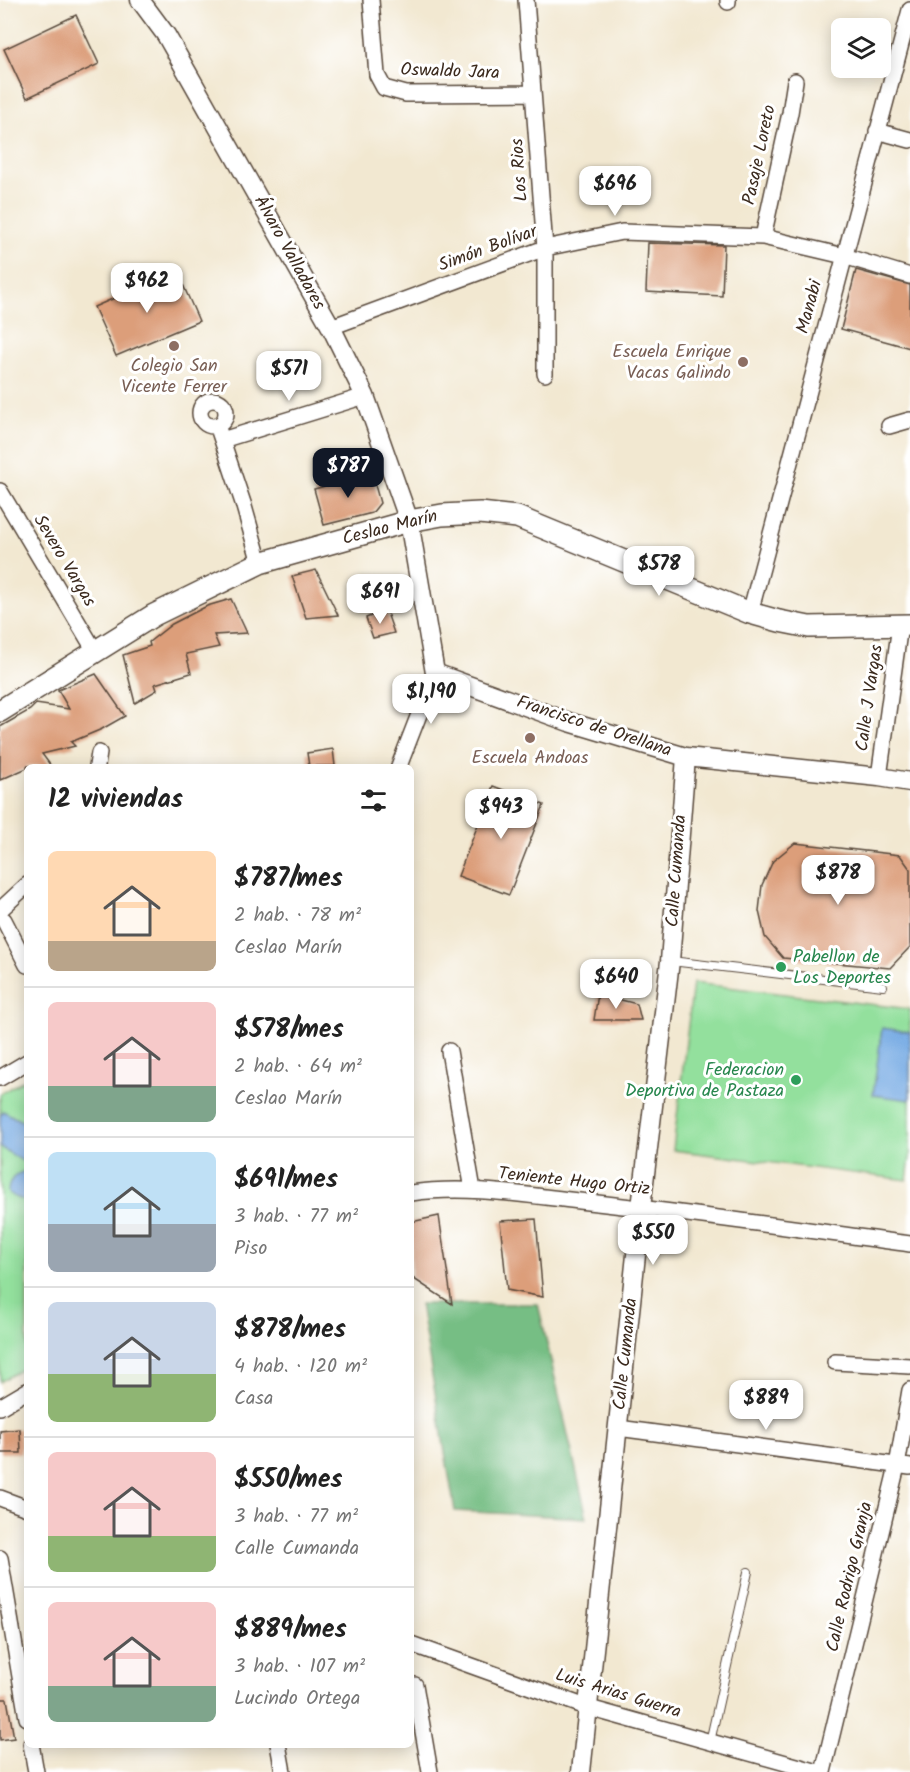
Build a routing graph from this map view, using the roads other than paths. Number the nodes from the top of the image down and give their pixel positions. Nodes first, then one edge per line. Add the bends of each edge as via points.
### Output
1 (140, 0) edge
2 (371, 0) edge
3 (526, 0) edge
4 (910, 10) edge
5 (795, 81) dead end
6 (533, 93) junction
7 (877, 131) junction
8 (910, 140) edge
9 (763, 237) junction
10 (546, 248) junction
11 (844, 256) junction
12 (910, 276) edge
13 (331, 327) junction
14 (545, 374) dead end
15 (365, 396) junction
16 (910, 420) edge
17 (889, 426) dead end
18 (0, 491) edge
19 (409, 521) junction
20 (260, 563) junction
21 (750, 613) junction
22 (905, 625) edge
23 (95, 651) junction
24 (435, 673) junction
25 (0, 711) edge
26 (686, 757) junction
27 (400, 764) edge
28 (879, 777) junction
29 (910, 782) edge
30 (24, 888) edge
31 (0, 910) edge
32 (0, 917) edge
33 (24, 959) edge
34 (670, 961) junction
35 (883, 986) dead end
36 (448, 1051) dead end
37 (24, 1064) edge
38 (0, 1078) edge
39 (474, 1190) junction
40 (414, 1193) edge
41 (641, 1208) junction
42 (910, 1244) edge
43 (835, 1362) dead end
44 (910, 1366) edge
45 (910, 1390) edge
46 (24, 1393) edge
47 (0, 1407) edge
48 (618, 1428) junction
49 (903, 1466) edge
50 (0, 1498) edge
51 (24, 1507) edge
52 (0, 1558) edge
53 (748, 1572) dead end
54 (414, 1645) edge
55 (415, 1685) dead end
56 (24, 1700) edge
57 (589, 1708) junction
58 (711, 1742) junction
59 (32, 1748) edge
60 (279, 1748) edge
61 (36, 1772) edge
62 (283, 1772) edge
63 (429, 1772) edge
64 (581, 1772) edge
65 (818, 1772) edge
66 (823, 1772) edge

1 - 13 street, Álvaro Valladares via 166,35
2 - 6 street, Oswaldo Jara via 376,75 384,88 406,94
3 - 6 street, Los Rios
4 - 7 street, Manabi
5 - 9 street, Pasaje Loreto
6 - 10 street, Los Rios
7 - 8 street
7 - 11 street, Manabi
9 - 10 street, Simón Bolívar via 622,232
9 - 11 street, Simón Bolívar
10 - 13 street, Simón Bolívar
10 - 14 street, Los Rios
11 - 12 street, Simón Bolívar
11 - 21 street, Manabi
13 - 15 street, Álvaro Valladares
15 - 19 street, Álvaro Valladares
15 - 20 street via 220,432
16 - 17 street
18 - 23 street, Severo Vargas
19 - 20 main road, Ceslao Marín
19 - 21 main road, Ceslao Marín via 480,513 517,517
19 - 24 street
20 - 23 main road, Ceslao Marín via 154,615
21 - 22 main road, Ceslao Marín via 809,627
22 - 28 street, Calle J Vargas
23 - 25 main road, Ceslao Marín
24 - 26 street, Francisco de Orellana via 569,722
24 - 27 street
26 - 28 street, Francisco de Orellana
26 - 34 street, Calle Cumanda
28 - 29 street, Francisco de Orellana
30 - 31 street
32 - 33 street
34 - 35 lane
34 - 41 street, Calle Cumanda
36 - 39 street
37 - 38 street
39 - 40 street, Teniente Hugo Ortiz
39 - 41 street, Teniente Hugo Ortiz
41 - 42 street, Teniente Hugo Ortiz
41 - 48 street, Calle Cumanda
43 - 44 street
45 - 49 street, Calle Rodrigo Granja
46 - 47 street
48 - 49 street
48 - 57 street, Calle Cumanda
49 - 66 street, Calle Rodrigo Granja
50 - 51 street
52 - 56 street
53 - 58 lane
54 - 57 street, Luis Arias Guerra
55 - 63 street
57 - 58 street, Luis Arias Guerra
57 - 64 street, Calle Cumanda
58 - 65 street, Luis Arias Guerra
59 - 61 street
60 - 62 street

